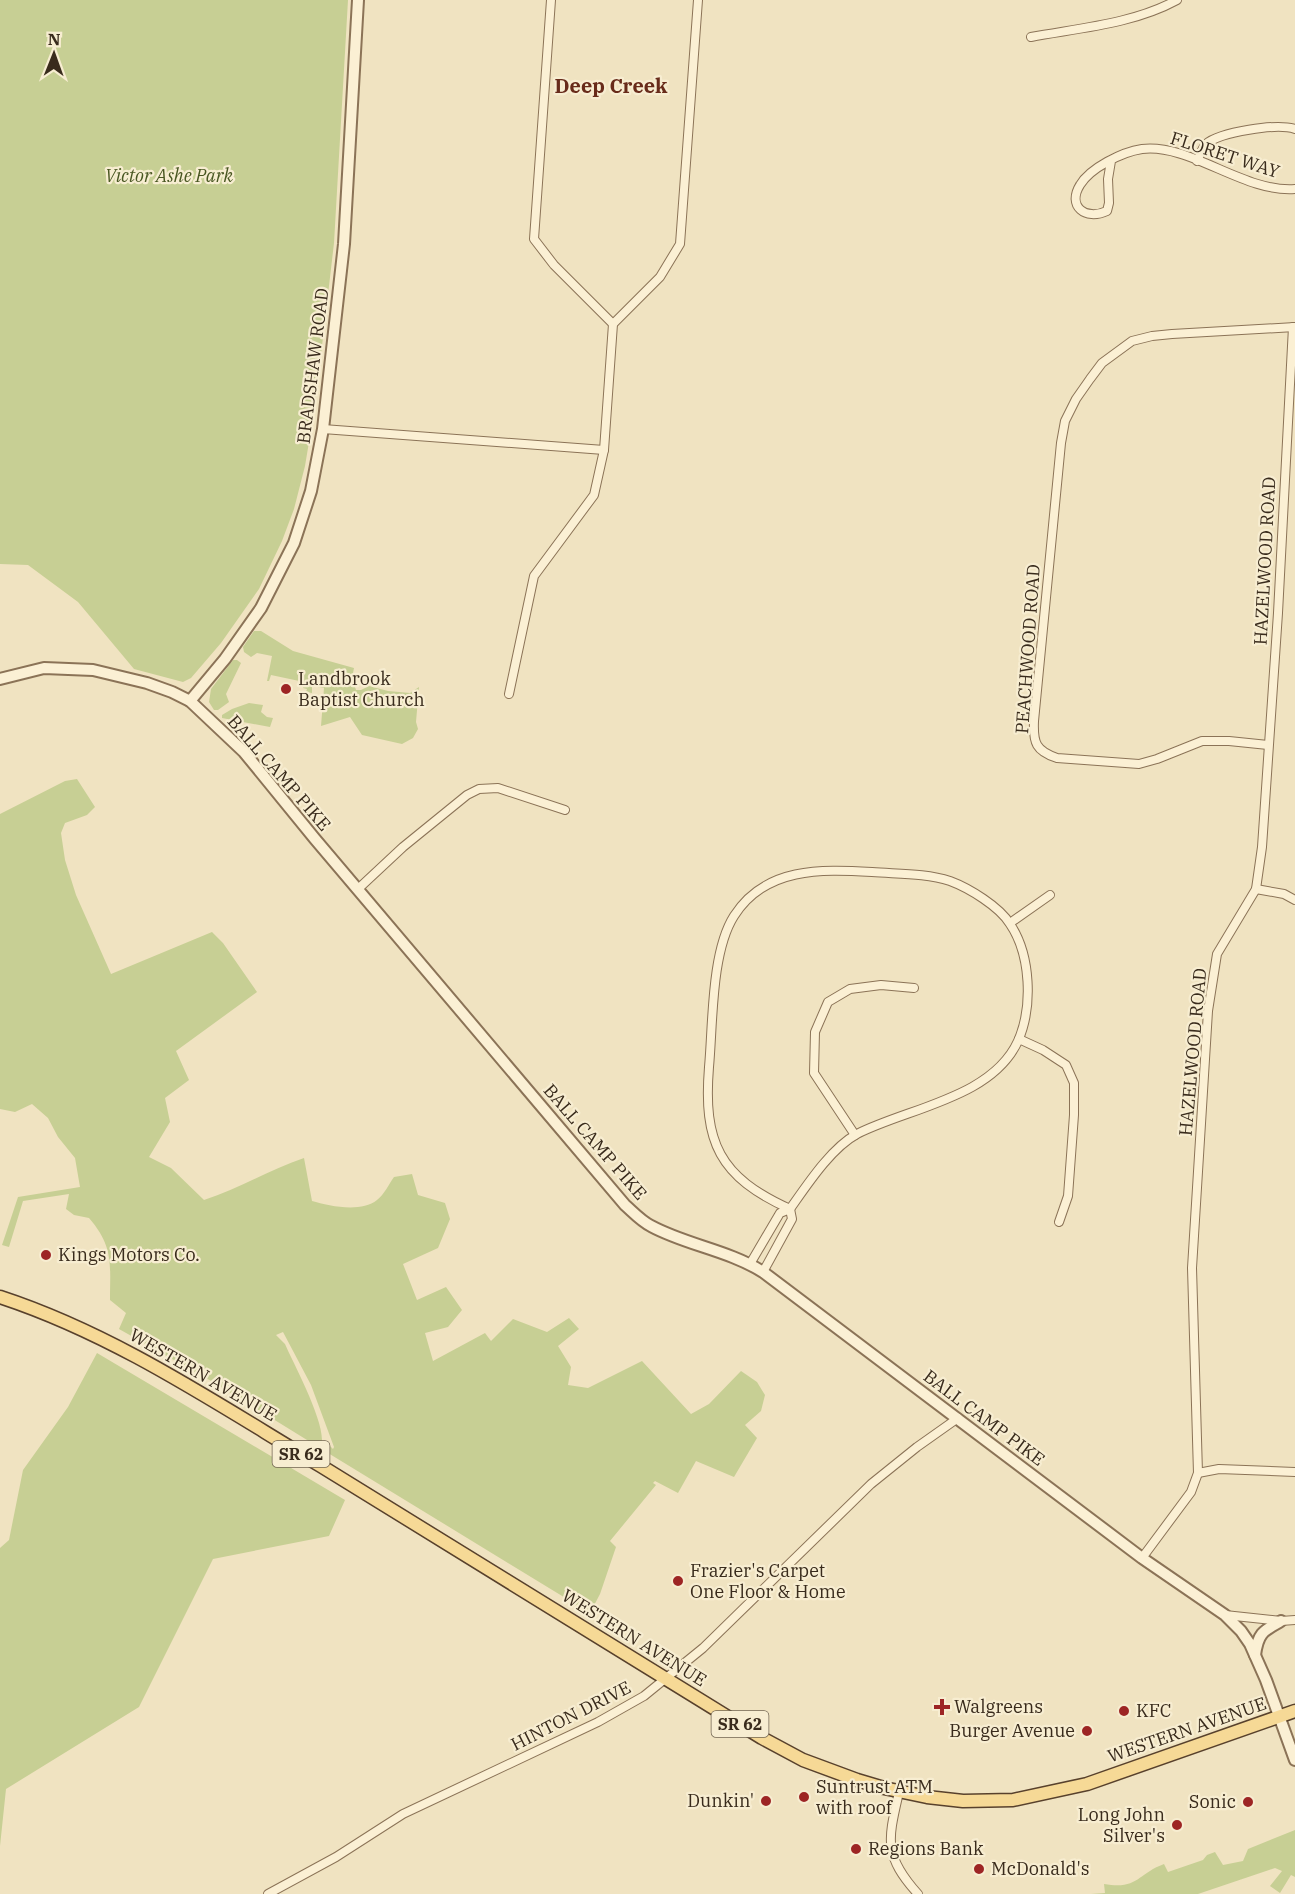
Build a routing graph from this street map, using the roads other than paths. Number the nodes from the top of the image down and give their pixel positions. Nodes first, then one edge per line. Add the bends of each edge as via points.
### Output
1 (358, 0) edge
2 (551, 0) edge
3 (698, 0) edge
4 (1177, 0) edge
5 (1031, 36) dead end
6 (1295, 129) edge
7 (1111, 161) junction
8 (1197, 161) junction
9 (1295, 189) edge
10 (613, 324) junction
11 (1294, 327) edge
12 (323, 429) junction
13 (604, 450) junction
14 (1284, 487) junction
15 (1295, 487) edge
16 (0, 679) edge
17 (509, 694) dead end
18 (190, 701) junction
19 (1268, 745) junction
20 (565, 810) dead end
21 (358, 889) junction
22 (1256, 889) junction
23 (1050, 895) dead end
24 (1295, 900) edge
25 (1010, 923) junction
26 (914, 988) dead end
27 (1019, 1040) junction
28 (855, 1135) junction
29 (790, 1209) junction
30 (1059, 1222) dead end
31 (750, 1264) junction
32 (763, 1272) junction
33 (0, 1297) edge
34 (958, 1418) junction
35 (1295, 1472) edge
36 (1197, 1473) junction
37 (1142, 1558) junction
38 (1225, 1615) junction
39 (1295, 1620) edge
40 (1281, 1621) junction
41 (1255, 1655) junction
42 (667, 1678) junction
43 (1295, 1711) edge
44 (1279, 1716) junction
45 (1295, 1760) edge
46 (899, 1792) junction
47 (268, 1894) edge
48 (918, 1894) edge

1 - 12 street, BRADSHAW ROAD via 344,244
2 - 10 street via 534,238 554,265
3 - 10 street via 680,244 660,277
4 - 5 street via 1131,18
6 - 8 street via 1271,128 1220,136 1205,145
7 - 7 street, FLORET WAY via 1091,171 1079,185 1077,203 1089,215 1107,211
7 - 8 street, FLORET WAY via 1141,149 1165,150
8 - 9 street, FLORET WAY via 1281,190
10 - 13 street
11 - 14 street, HAZELWOOD ROAD
11 - 19 street, PEACHWOOD ROAD via 1173,334 1132,341 1102,363 1076,399 1065,421 1061,443 1034,721 1037,747 1057,758 1139,764 1202,741
12 - 13 street
12 - 18 street, BRADSHAW ROAD via 311,491 284,566 252,622
13 - 17 street via 594,495 534,576
14 - 15 street
14 - 19 street, HAZELWOOD ROAD
16 - 18 street, BALL CAMP PIKE via 44,668 93,670 147,682
18 - 21 street, BALL CAMP PIKE via 244,752
19 - 22 street, HAZELWOOD ROAD
20 - 21 street via 498,788 479,789 403,847
21 - 31 street, BALL CAMP PIKE via 625,1205 649,1225
22 - 24 street
22 - 36 street, HAZELWOOD ROAD via 1217,954 1208,1011 1192,1268
23 - 25 street
25 - 27 street via 1029,985
25 - 29 street via 976,893 932,876 806,871 773,882 741,905 724,935 720,956 707,1095 710,1130 732,1171
26 - 28 street via 881,985 850,989 828,1002 815,1032 814,1073
27 - 28 street via 985,1080
27 - 30 street via 1066,1065 1074,1083 1068,1196
28 - 29 street via 834,1152
29 - 31 street via 780,1213
29 - 32 street via 792,1219
31 - 32 street, BALL CAMP PIKE
32 - 34 street, BALL CAMP PIKE
33 - 42 main road, WESTERN AVENUE / SR 62 via 67,1323 181,1380
34 - 37 street, BALL CAMP PIKE
34 - 42 street, HINTON DRIVE via 871,1484 703,1648
35 - 36 street via 1219,1469
36 - 37 street, HAZELWOOD ROAD via 1191,1492
37 - 38 street, BALL CAMP PIKE
38 - 40 street, BALL CAMP PIKE
38 - 41 street via 1241,1631
39 - 40 street, BALL CAMP PIKE
40 - 41 street via 1259,1635
41 - 44 street
42 - 46 main road, WESTERN AVENUE / SR 62 via 803,1760
42 - 47 street, HINTON DRIVE via 598,1722 403,1814
43 - 44 main road, WESTERN AVENUE / SR 62
44 - 45 street
44 - 46 main road, WESTERN AVENUE / SR 62 via 1055,1792 1001,1801 963,1801
46 - 48 street via 890,1850 904,1878

